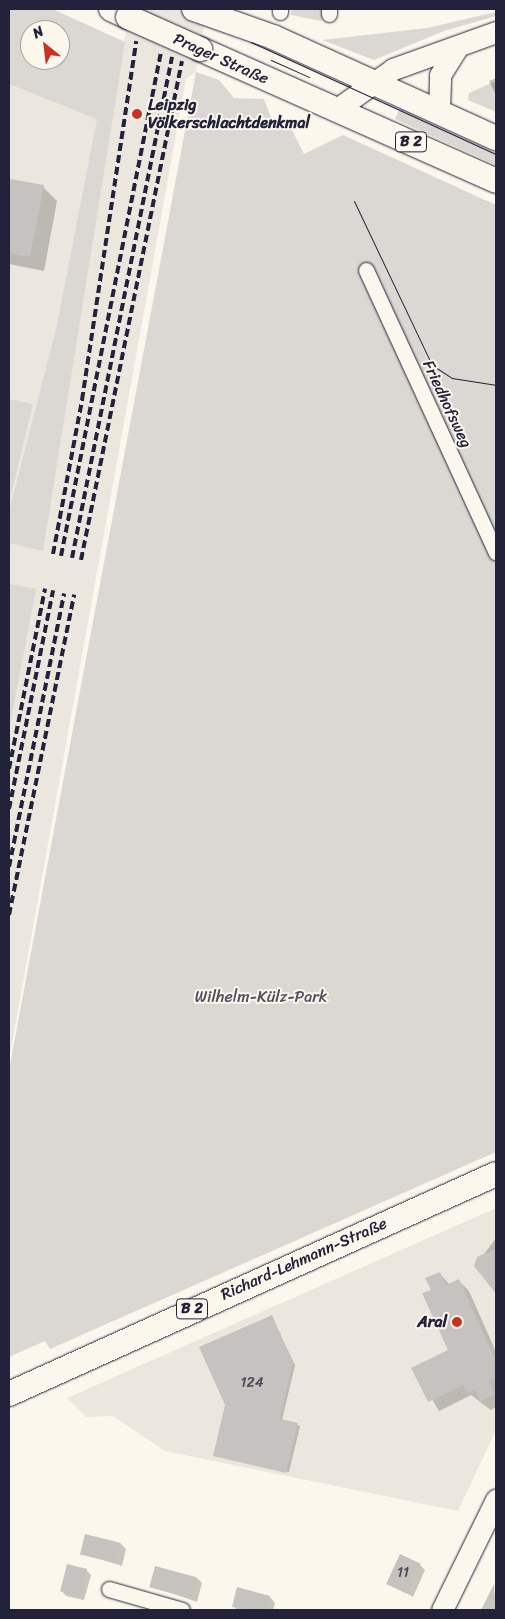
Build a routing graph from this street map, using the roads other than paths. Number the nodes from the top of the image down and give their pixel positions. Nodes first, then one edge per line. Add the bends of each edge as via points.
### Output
1 (200, 11) edge
2 (120, 13) edge
3 (496, 32) edge
4 (458, 46) junction
5 (374, 81) junction
6 (337, 110) junction
7 (439, 110) junction
8 (496, 138) edge
9 (496, 181) edge
10 (366, 270) dead end
11 (496, 552) edge
12 (496, 1174) edge
13 (58, 1369) junction
14 (9, 1381) edge
15 (9, 1394) edge
16 (496, 1500) edge
17 (109, 1589) dead end
18 (182, 1610) edge
19 (442, 1610) edge

1 - 5 main road, B 2 via 273,37
2 - 6 main road, Prager Straße / B 2, bridge
3 - 4 main road
4 - 5 main road
4 - 7 main road via 440,75
5 - 6 main road
5 - 7 main road, B 2
6 - 9 main road, Prager Straße / B 2
7 - 8 main road, B 2
10 - 11 street, Friedhofsweg
12 - 13 main road, Richard-Lehmann-Straße / B 2
13 - 14 main road, Richard-Lehmann-Straße / B 2
13 - 15 main road, Richard-Lehmann-Straße / B 2
16 - 19 main road
17 - 18 street

